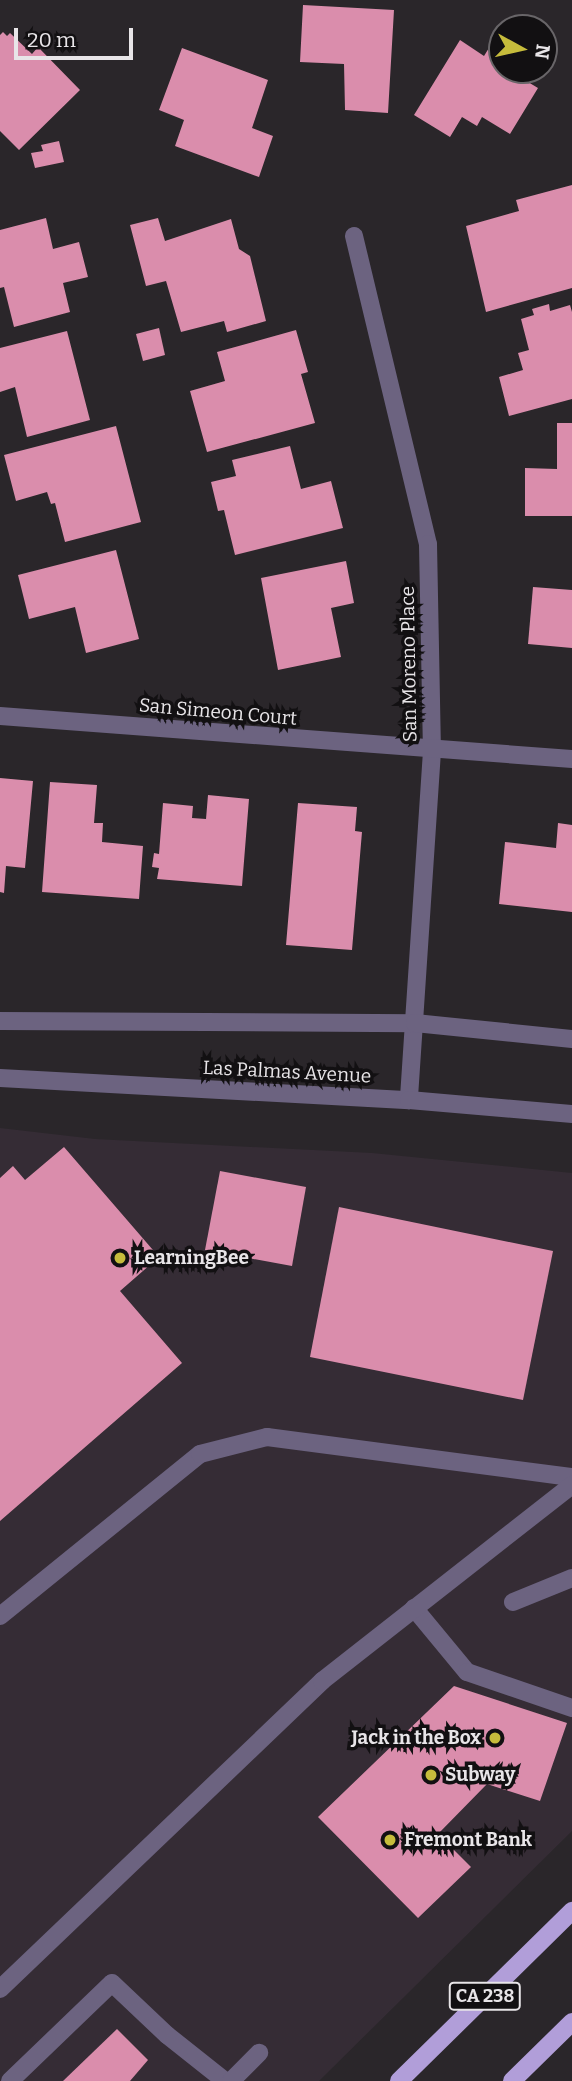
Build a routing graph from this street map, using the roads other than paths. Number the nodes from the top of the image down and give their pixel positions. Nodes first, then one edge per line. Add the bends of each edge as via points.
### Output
1 (354, 236) dead end
2 (0, 716) edge
3 (432, 751) junction
4 (572, 760) edge
5 (0, 1021) edge
6 (415, 1023) junction
7 (572, 1040) edge
8 (0, 1078) edge
9 (409, 1100) junction
10 (572, 1114) edge
11 (572, 1477) edge
12 (572, 1485) edge
13 (572, 1578) edge
14 (513, 1602) dead end
15 (414, 1608) junction
16 (0, 1615) edge
17 (572, 1708) edge
18 (572, 1910) edge
19 (0, 1989) edge
20 (572, 2022) edge
21 (259, 2053) dead end
22 (10, 2081) edge
23 (225, 2081) edge
24 (231, 2081) edge
25 (399, 2081) edge
26 (512, 2081) edge

1 - 3 street, San Moreno Place via 428,544
2 - 3 street, San Simeon Court
3 - 4 street, San Simeon Court
3 - 6 street, San Moreno Place
5 - 6 street
6 - 7 street
6 - 9 street, San Moreno Place
8 - 9 street, Las Palmas Avenue
9 - 10 street, Las Palmas Avenue
11 - 16 street via 267,1437 200,1454
12 - 15 street
13 - 14 street
15 - 17 street via 467,1672
15 - 19 street via 322,1681
18 - 25 main road, CA 238
20 - 26 main road
21 - 24 street
22 - 23 street via 112,1983

